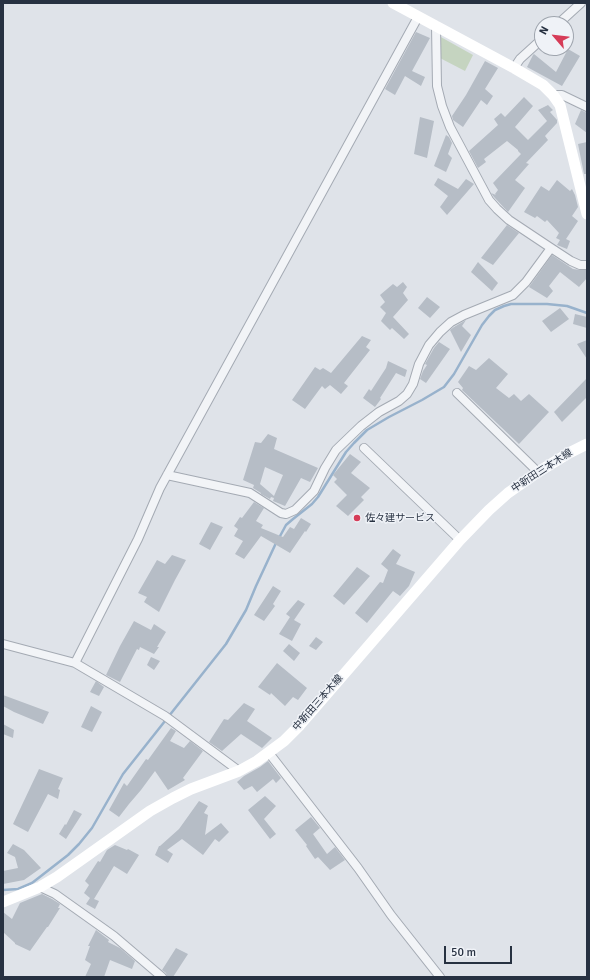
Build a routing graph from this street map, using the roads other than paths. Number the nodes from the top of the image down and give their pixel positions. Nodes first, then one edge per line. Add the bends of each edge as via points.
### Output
1 (393, 3) edge
2 (581, 3) edge
3 (567, 16) edge
4 (418, 17) junction
5 (436, 26) junction
6 (534, 46) edge
7 (514, 68) junction
8 (553, 96) junction
9 (587, 107) edge
10 (587, 214) edge
11 (551, 248) junction
12 (587, 265) edge
13 (457, 393) dead end
14 (587, 444) edge
15 (364, 448) dead end
16 (538, 472) junction
17 (167, 475) junction
18 (460, 540) junction
19 (3, 644) edge
20 (75, 663) junction
21 (269, 753) junction
22 (239, 771) junction
23 (40, 887) junction
24 (4, 900) edge
25 (162, 977) edge
26 (440, 977) edge

1 - 4 main road
2 - 3 street
4 - 5 main road
4 - 17 street
5 - 7 main road
5 - 11 street via 437,86 450,127 489,200 509,220
6 - 7 street
7 - 8 main road via 543,86
8 - 9 street via 562,95
8 - 10 main road via 560,105
11 - 12 street via 571,261
11 - 17 street via 513,295 464,315 440,332 429,345 407,394 361,426 336,450 314,492 295,510 286,514 281,513 250,493
13 - 16 street
14 - 16 main road, 中新田三本木線
15 - 18 street
16 - 18 main road, 中新田三本木線 via 508,493
17 - 20 street via 138,539
18 - 21 main road, 中新田三本木線 via 300,726
19 - 20 street
20 - 22 street via 168,717
21 - 22 main road, 中新田三本木線
21 - 26 street
22 - 23 main road, 中新田三本木線 via 167,801
23 - 24 main road, 中新田三本木線
23 - 25 street via 55,894 114,936

